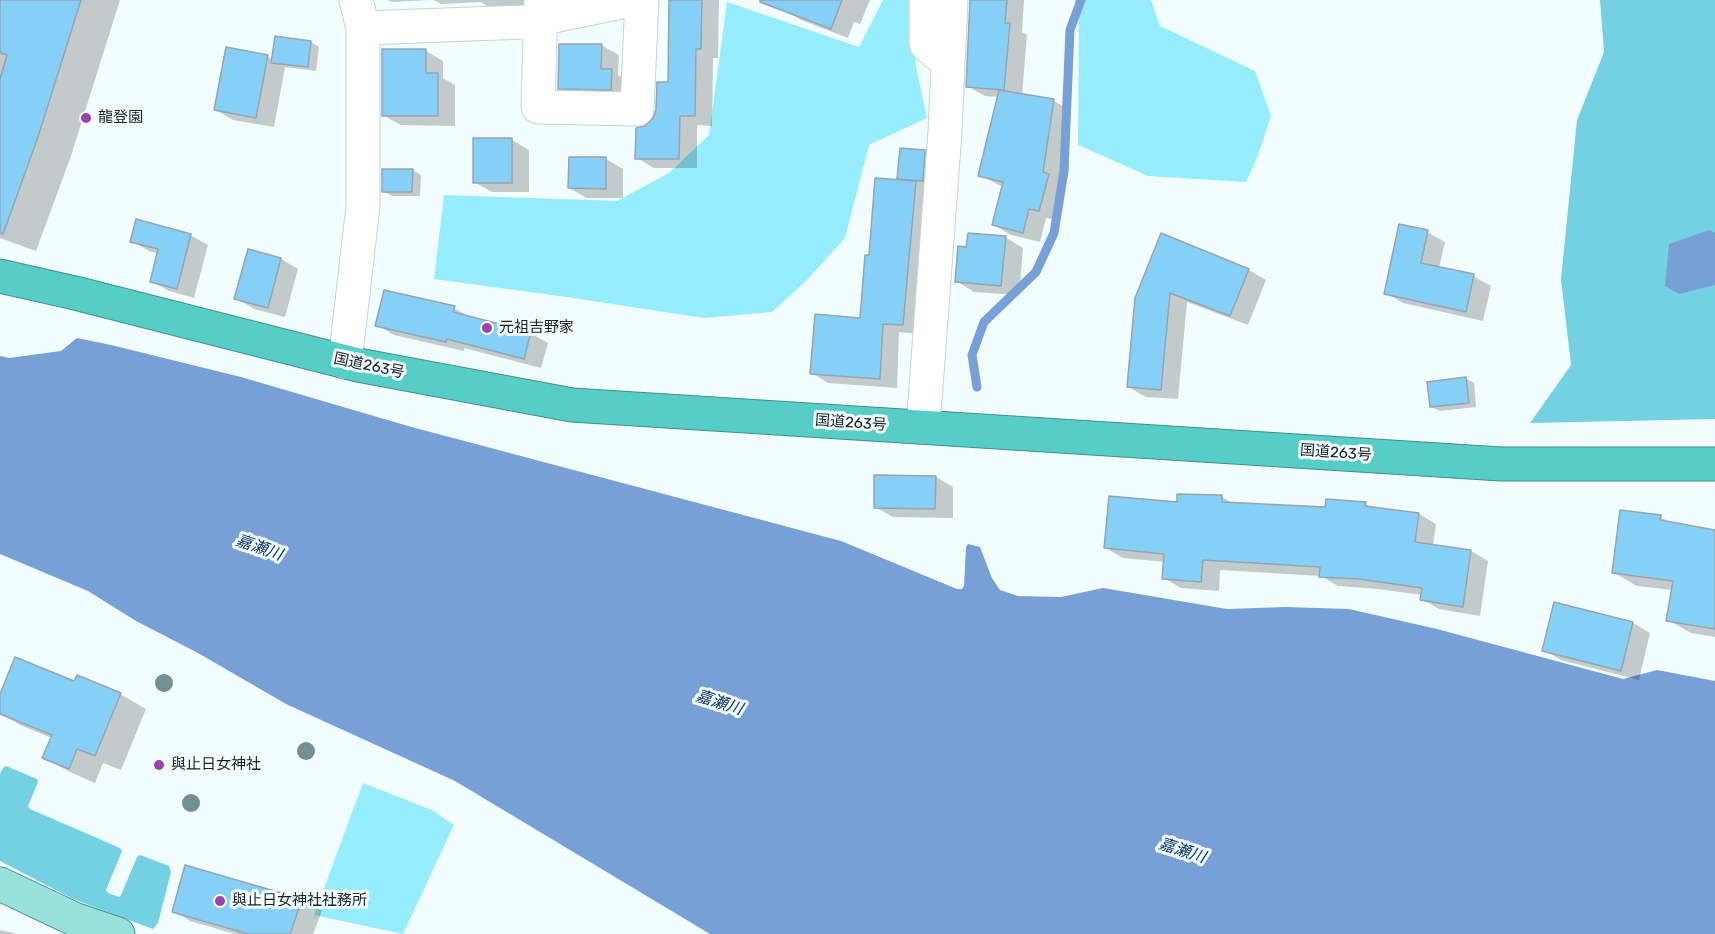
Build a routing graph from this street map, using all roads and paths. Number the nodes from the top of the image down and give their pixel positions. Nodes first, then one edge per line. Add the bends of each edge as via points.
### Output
1 (630, 0) edge
2 (642, 0) edge
3 (926, 0) edge
4 (951, 0) edge
5 (541, 10) edge
6 (359, 14) edge
7 (948, 63) junction
8 (0, 276) edge
9 (345, 362) junction
10 (923, 427) junction
11 (1715, 464) edge
12 (0, 884) edge
13 (118, 934) edge

1 - 5 street
2 - 5 street via 637,109 538,107
3 - 7 street via 927,44
4 - 7 street
5 - 6 street via 525,22
6 - 9 street via 363,206
7 - 10 street
8 - 9 highway, 国道263号
9 - 10 highway, 国道263号 via 572,405
10 - 11 highway, 国道263号 via 1501,464
12 - 13 main road via 74,919

